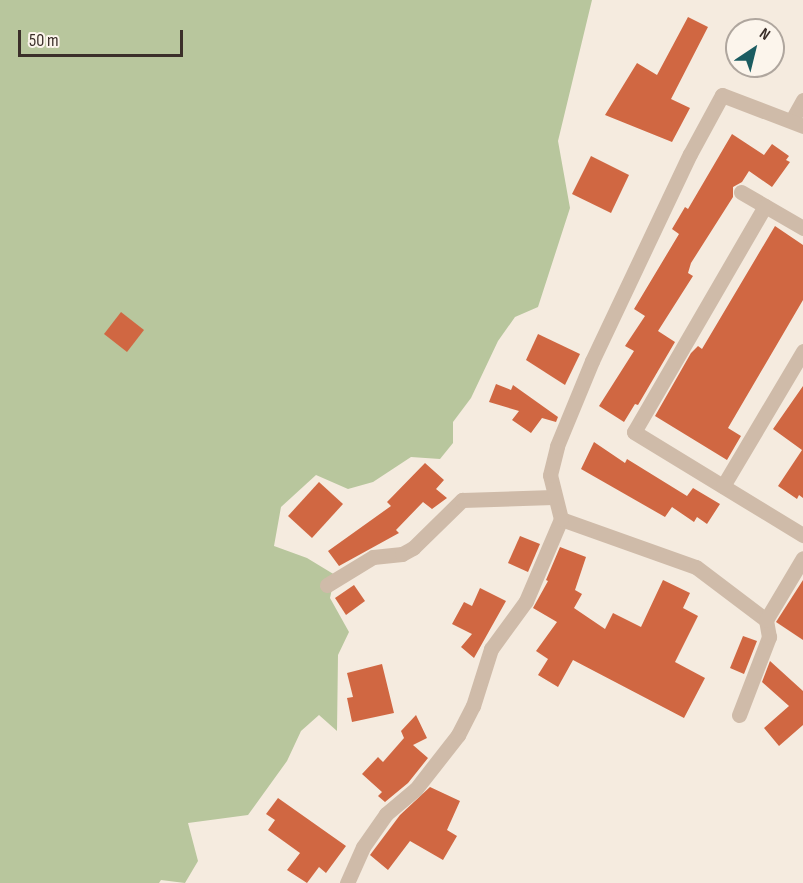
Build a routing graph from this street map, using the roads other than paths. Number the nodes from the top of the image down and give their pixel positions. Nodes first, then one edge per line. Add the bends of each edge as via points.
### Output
1 (803, 100) edge
2 (798, 123) edge
3 (741, 192) dead end
4 (765, 206) junction
5 (803, 228) edge
6 (803, 351) edge
7 (723, 486) junction
8 (553, 497) junction
9 (561, 519) junction
10 (803, 535) edge
11 (803, 558) edge
12 (327, 585) dead end
13 (766, 620) junction
14 (739, 715) dead end
15 (347, 883) edge

1 - 2 street
2 - 8 street via 722,95 592,361 557,446 550,476
3 - 4 street
4 - 5 street
4 - 7 street via 634,432
6 - 7 street
7 - 10 street
8 - 9 street
8 - 12 street via 462,500 413,548 402,554 373,557
9 - 13 street via 696,567
9 - 15 street via 525,601 491,649 473,706 458,735 415,790 387,814 363,847
11 - 13 street
13 - 14 street via 769,637

